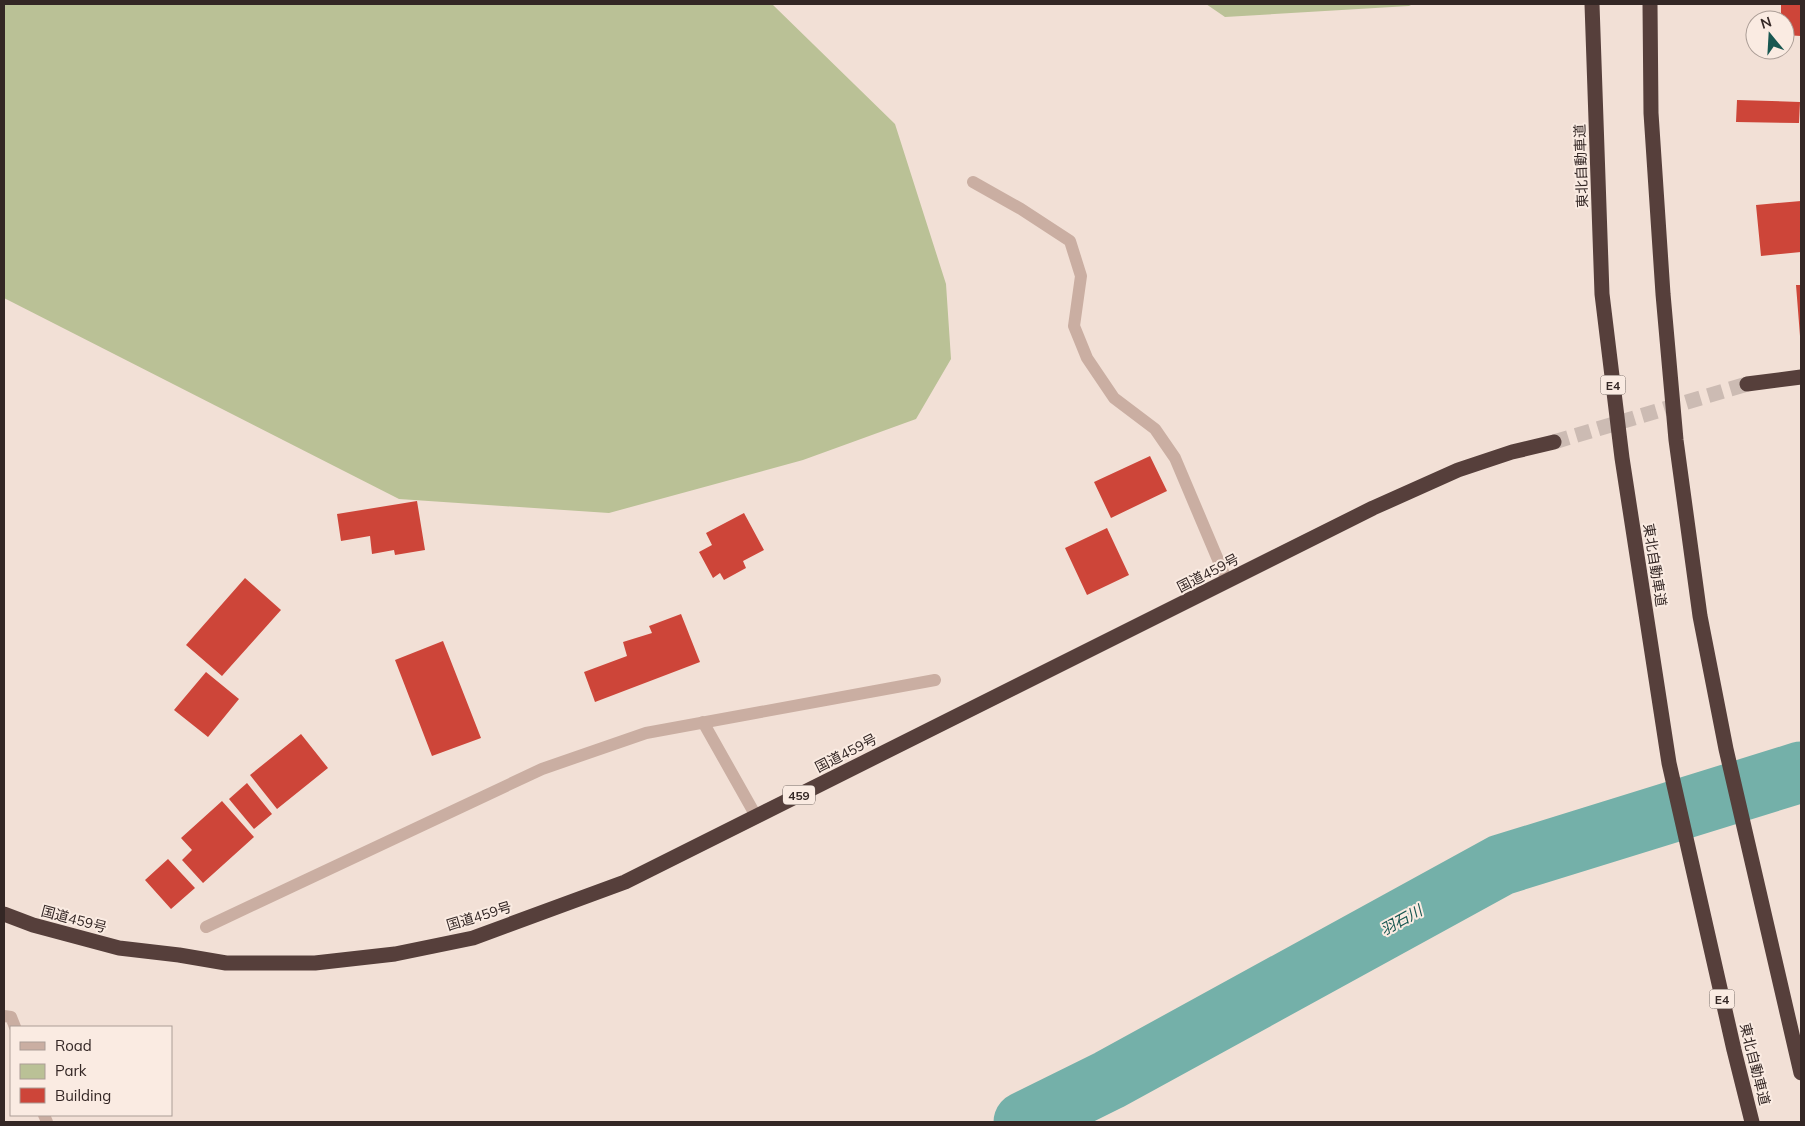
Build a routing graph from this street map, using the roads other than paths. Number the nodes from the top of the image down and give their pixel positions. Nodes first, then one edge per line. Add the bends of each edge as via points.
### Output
1 (1592, 4) edge
2 (1650, 4) edge
3 (974, 182) dead end
4 (1801, 377) edge
5 (1747, 384) tunnel mouth
6 (1554, 442) tunnel mouth
7 (1227, 581) junction
8 (935, 680) dead end
9 (703, 722) junction
10 (756, 816) junction
11 (4, 914) edge
12 (206, 927) dead end
13 (4, 1016) edge
14 (15, 1026) edge
15 (1801, 1072) edge
16 (1752, 1122) edge

1 - 16 highway, 東北自動車道 / E4 via 1602,294 1622,458 1669,763
2 - 15 highway via 1652,122 1663,294 1676,440 1700,616 1726,749
3 - 7 street via 1070,241 1082,276 1074,326 1087,358 1114,398 1155,429 1175,458
4 - 5 highway
6 - 7 highway, 国道459号 / 459 via 1458,470 1373,508
7 - 10 highway, 国道459号 / 459
8 - 9 street
9 - 10 street
9 - 12 street via 646,733 542,769
10 - 11 highway, 国道459号 / 459 via 624,882 473,938 395,954 315,963 226,964 119,948
13 - 14 street via 11,1017

